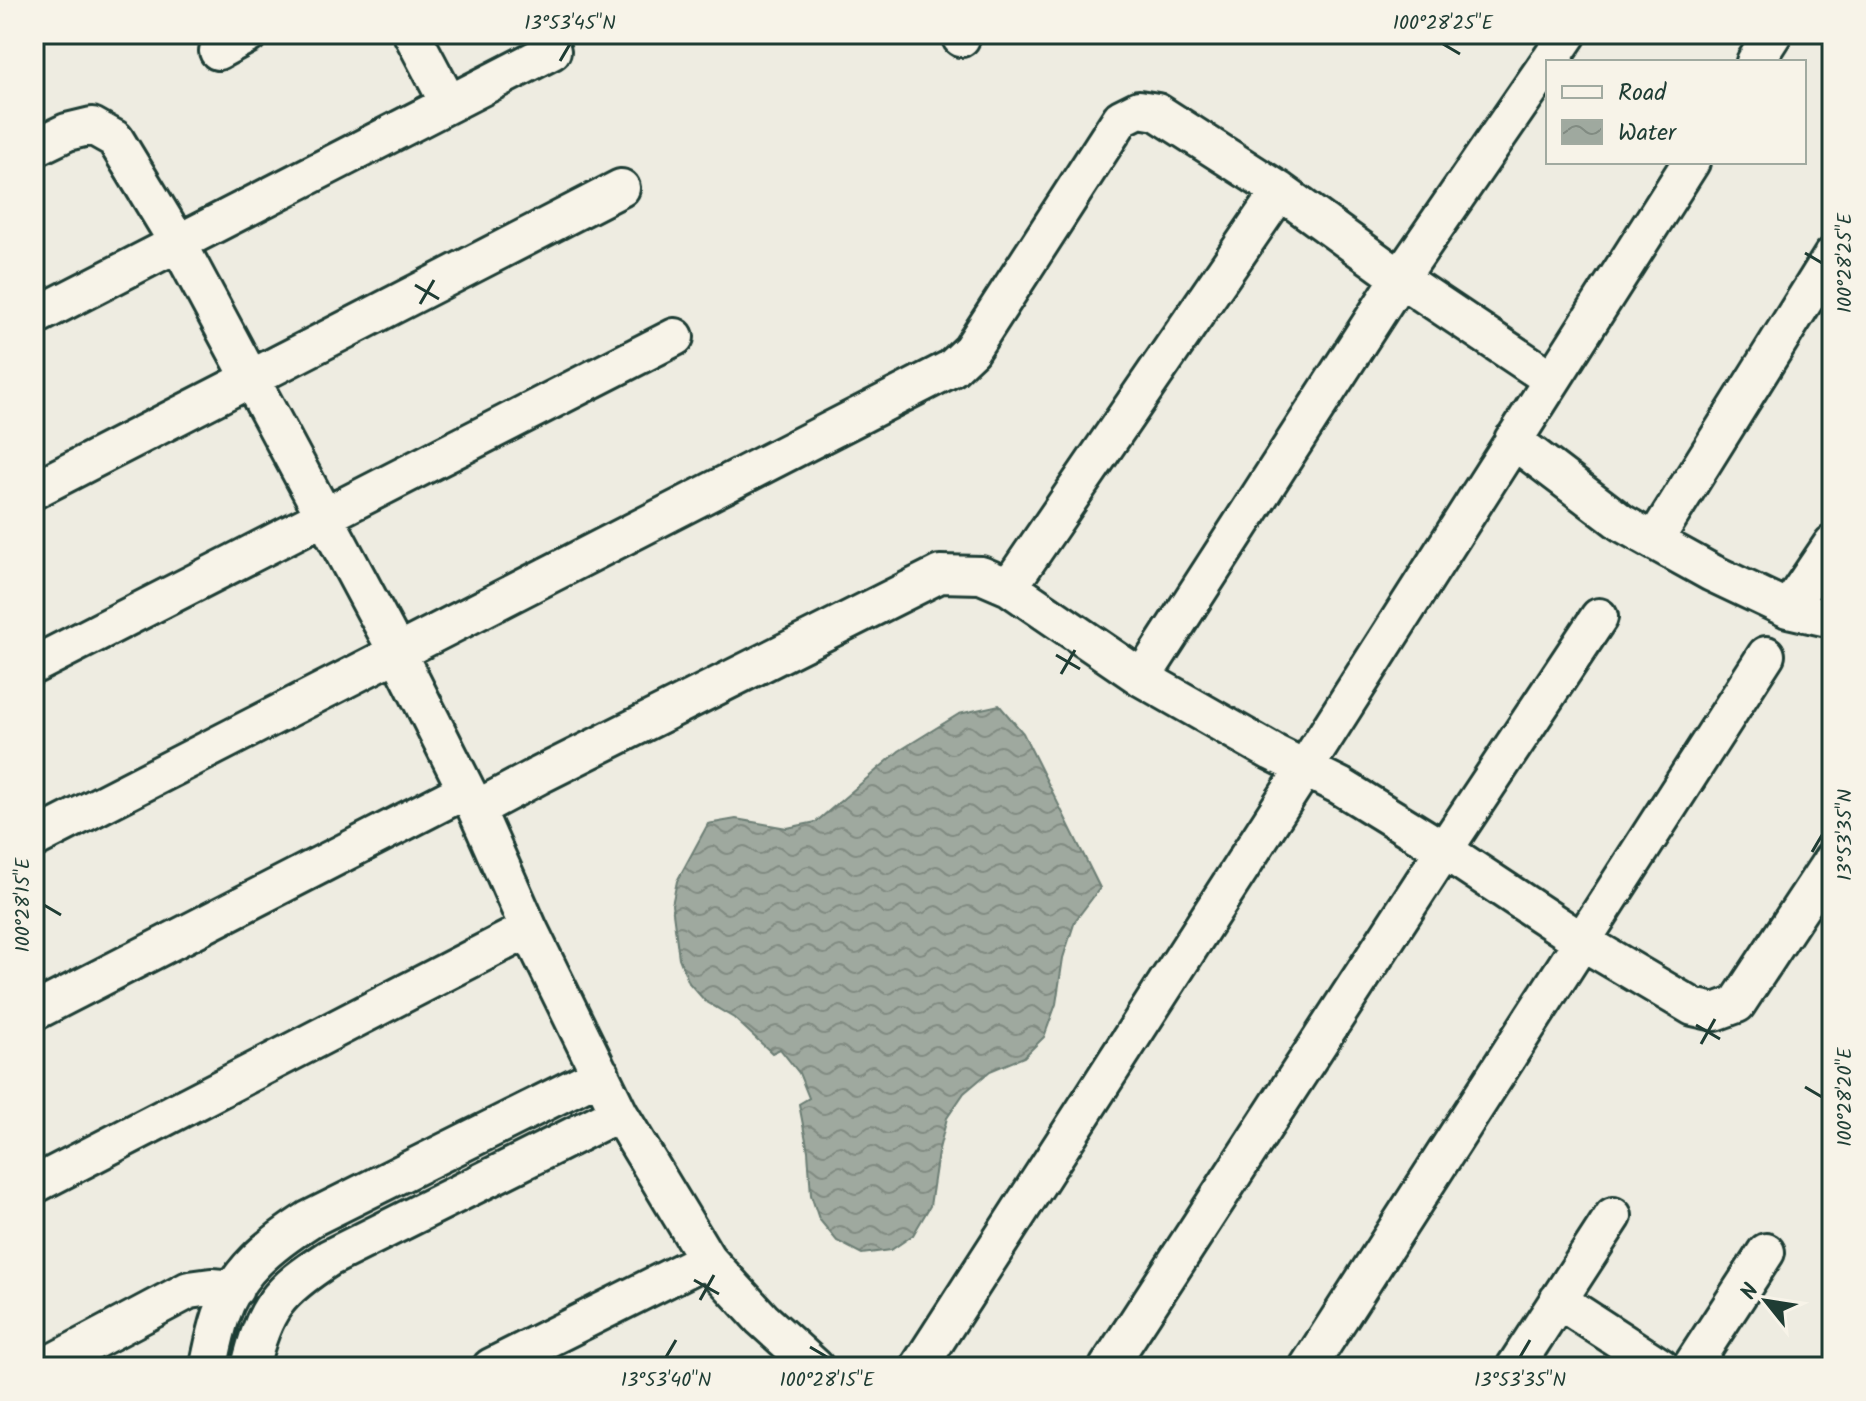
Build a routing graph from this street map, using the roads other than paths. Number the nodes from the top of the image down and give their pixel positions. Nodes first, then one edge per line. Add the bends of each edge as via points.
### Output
1 (412, 34) edge
2 (1568, 34) edge
3 (1773, 34) edge
4 (552, 51) dead end
5 (1550, 60) edge
6 (1756, 60) edge
7 (1546, 66) edge
8 (449, 104) junction
9 (34, 148) edge
10 (1690, 164) edge
11 (621, 188) dead end
12 (1280, 191) junction
13 (178, 243) junction
14 (1832, 256) edge
15 (1400, 278) junction
16 (34, 317) edge
17 (675, 337) dead end
18 (251, 379) junction
19 (1551, 379) junction
20 (1513, 440) junction
21 (34, 490) edge
22 (324, 516) junction
23 (1654, 541) junction
24 (1832, 544) edge
25 (1009, 587) junction
26 (1788, 609) junction
27 (1599, 617) dead end
28 (1832, 619) edge
29 (397, 652) junction
30 (1766, 655) dead end
31 (34, 665) edge
32 (1142, 678) junction
33 (1305, 768) junction
34 (471, 800) junction
35 (34, 839) edge
36 (1444, 850) junction
37 (1832, 860) edge
38 (529, 929) junction
39 (1583, 942) junction
40 (34, 1012) edge
41 (601, 1074) junction
42 (619, 1113) junction
43 (34, 1185) edge
44 (1613, 1216) dead end
45 (1766, 1252) dead end
46 (707, 1259) junction
47 (235, 1289) junction
48 (1558, 1300) junction
49 (44, 1367) edge
50 (211, 1367) edge
51 (250, 1367) edge
52 (491, 1367) edge
53 (815, 1367) edge
54 (919, 1367) edge
55 (1108, 1367) edge
56 (1308, 1367) edge
57 (1515, 1367) edge
58 (1661, 1367) edge
59 (1691, 1367) edge

1 - 8 street
2 - 5 street
3 - 6 street
4 - 8 street
7 - 15 street
8 - 13 street
9 - 13 street via 92,126 115,139
10 - 19 street
11 - 18 street
12 - 15 street
12 - 25 street
12 - 29 street via 1157,112 1139,109 1121,118 971,350 952,368
13 - 16 street
13 - 18 street
14 - 23 street
15 - 19 street
15 - 32 street
17 - 22 street
18 - 21 street
18 - 22 street
19 - 20 street
20 - 23 street via 1622,523
20 - 33 street
22 - 29 street
22 - 31 street
23 - 26 street
24 - 26 street
25 - 32 street
25 - 34 street via 981,575 940,574 538,776
26 - 28 street
27 - 36 street
29 - 34 street
29 - 35 street
30 - 39 street
32 - 33 street
33 - 36 street
33 - 54 street
34 - 38 street
34 - 40 street
36 - 39 street
36 - 55 street
37 - 39 street via 1737,1004 1715,1012 1693,1007
38 - 41 street
38 - 43 street
39 - 56 street
41 - 42 street
41 - 47 street via 310,1219 274,1243
42 - 46 street
42 - 51 street via 299,1277 275,1302 258,1332
44 - 48 street
45 - 59 street
46 - 52 street
46 - 53 street
47 - 49 street via 189,1290
47 - 50 street via 221,1315
48 - 57 street
48 - 58 street

